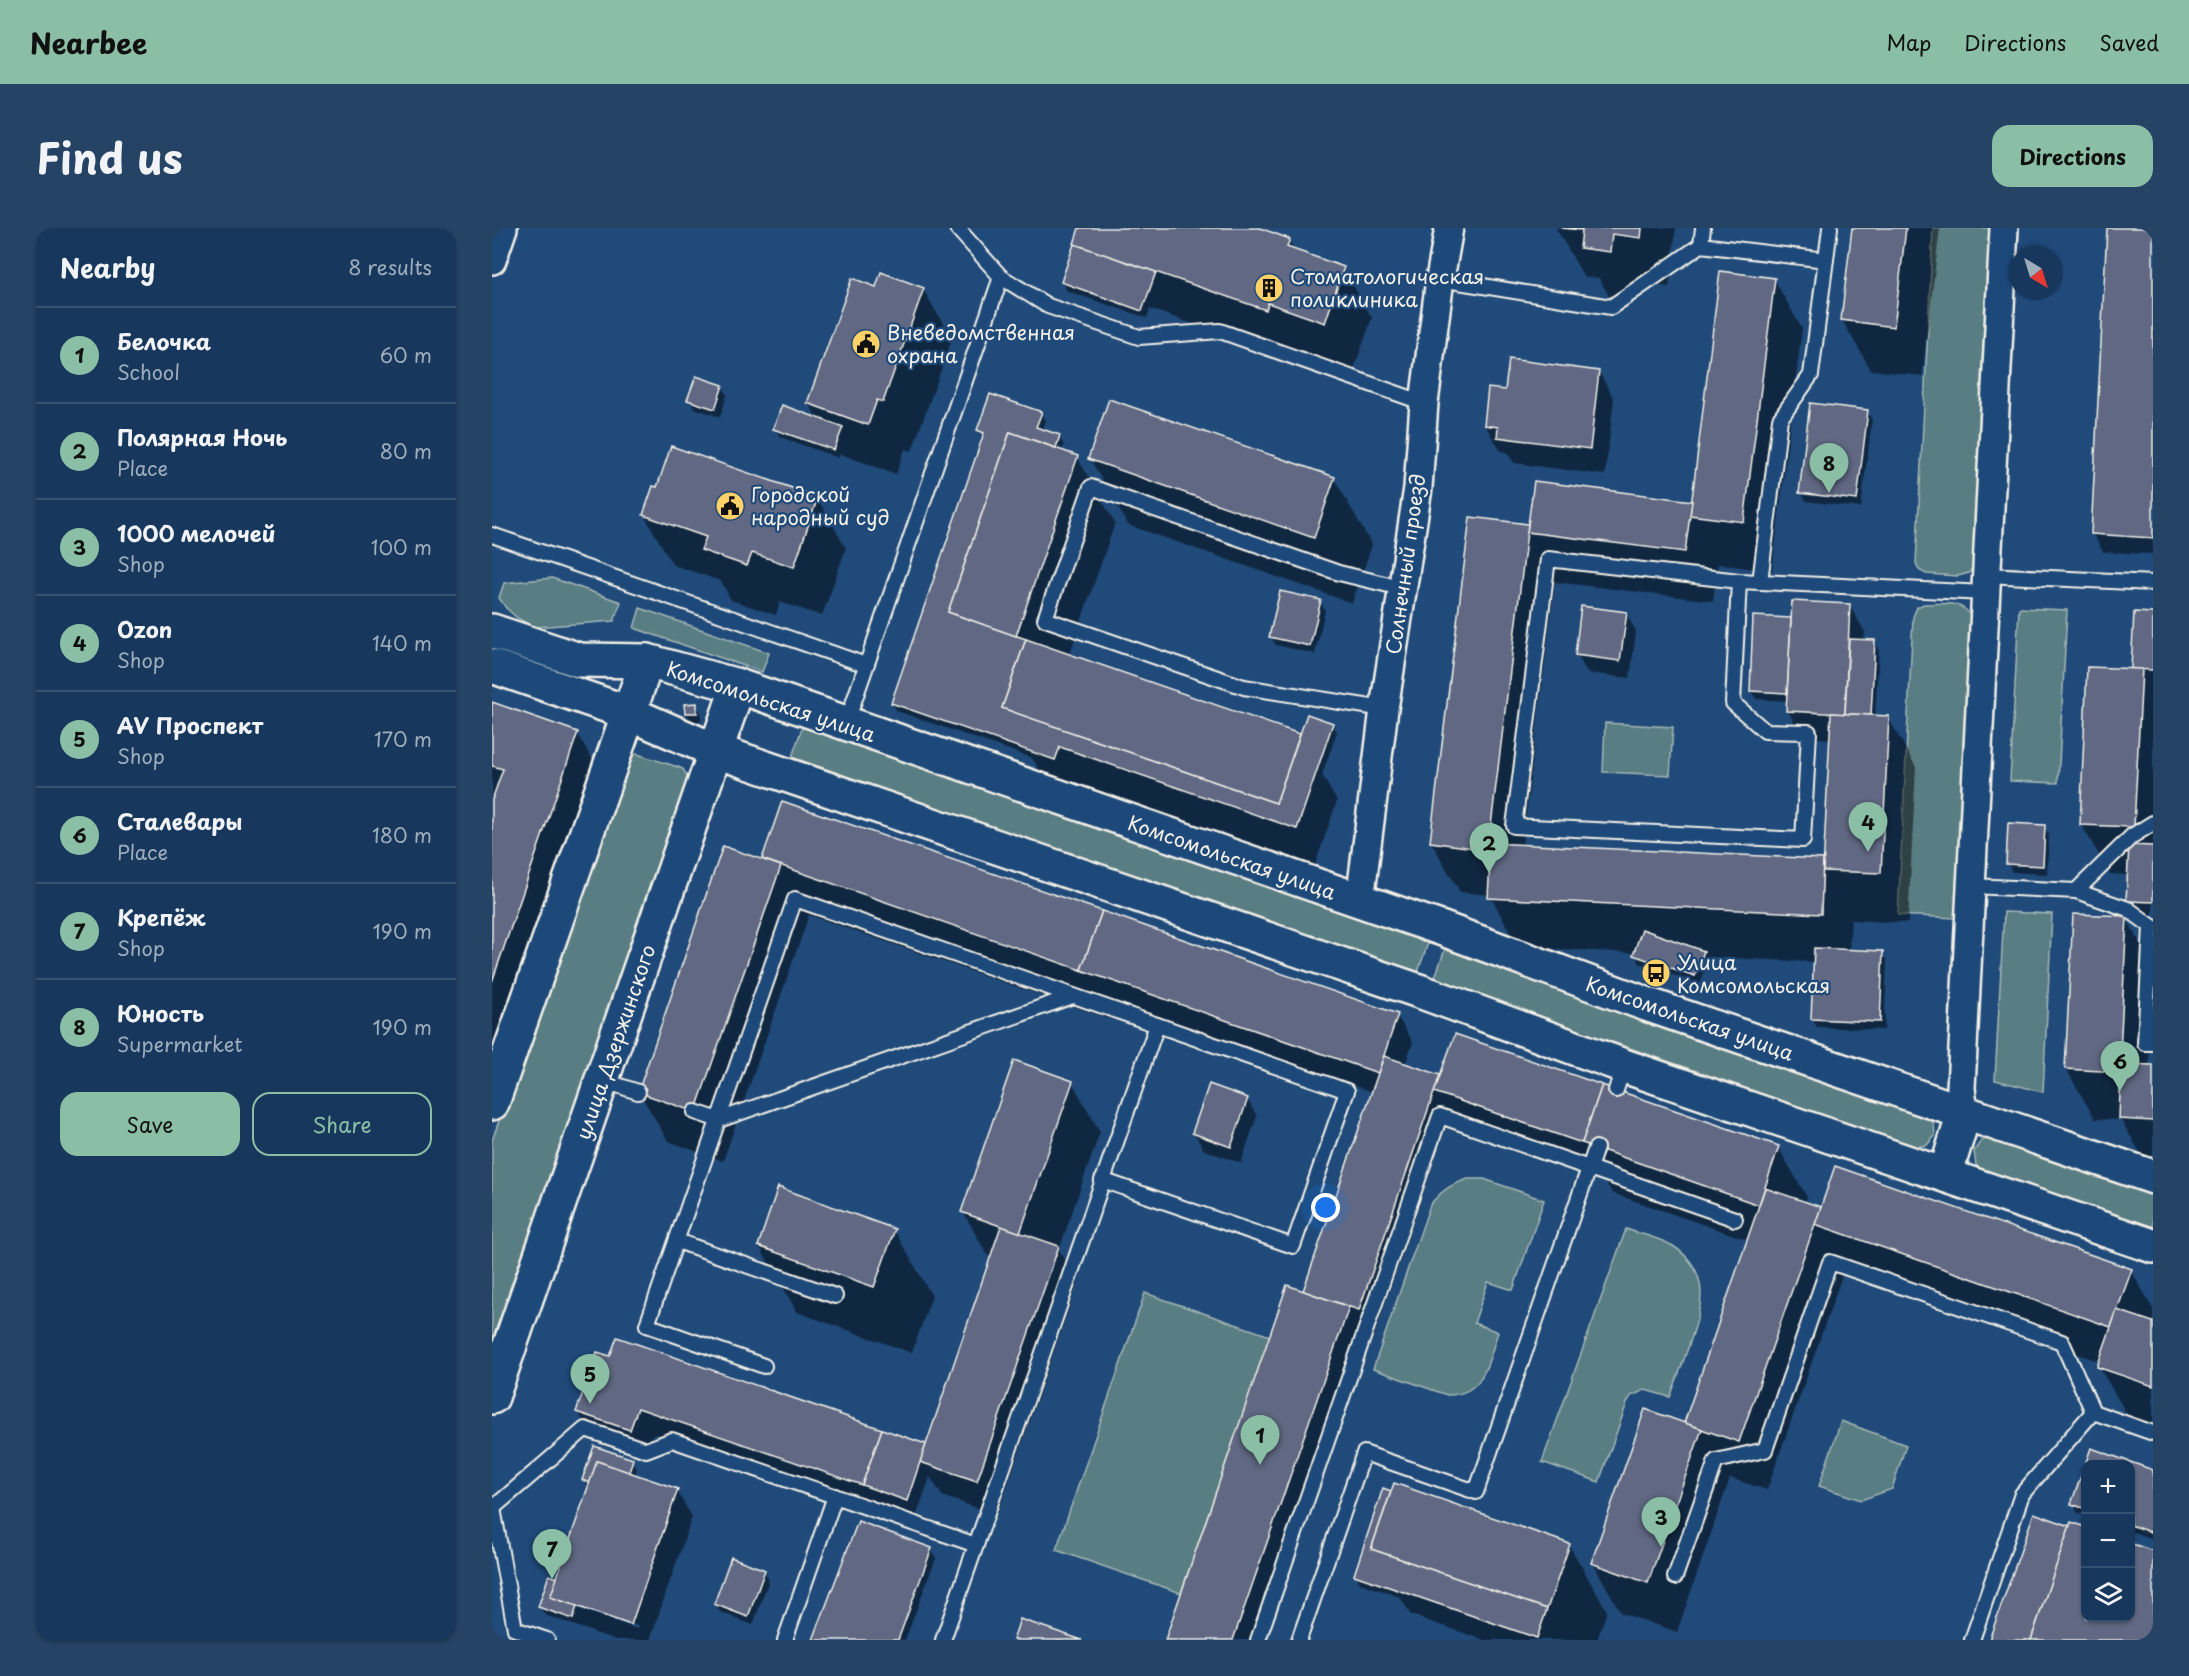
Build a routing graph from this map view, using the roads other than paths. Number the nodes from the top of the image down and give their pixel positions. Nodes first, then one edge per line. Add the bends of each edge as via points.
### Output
1 (503, 228) edge
2 (957, 228) edge
3 (1449, 228) edge
4 (1703, 228) edge
5 (1830, 228) edge
6 (2004, 228) edge
7 (1701, 245) junction
8 (492, 260) edge
9 (1826, 261) junction
10 (1001, 277) junction
11 (1440, 279) junction
12 (1424, 403) junction
13 (492, 535) edge
14 (1739, 581) junction
15 (1760, 582) junction
16 (2153, 583) edge
17 (1986, 584) junction
18 (1401, 588) junction
19 (492, 631) edge
20 (647, 661) junction
21 (866, 665) junction
22 (492, 666) edge
23 (738, 686) junction
24 (1384, 709) junction
25 (629, 713) junction
26 (846, 724) junction
27 (716, 751) junction
28 (2153, 823) edge
29 (1971, 886) junction
30 (2076, 891) junction
31 (1360, 901) junction
32 (2152, 926) edge
33 (1072, 996) junction
34 (1157, 1025) junction
35 (2153, 1043) edge
36 (497, 1071) edge
37 (602, 1080) junction
38 (638, 1092) dead end
39 (492, 1103) edge
40 (695, 1112) dead end
41 (1964, 1114) junction
42 (719, 1120) junction
43 (1596, 1148) dead end
44 (1589, 1168) junction
45 (1945, 1175) junction
46 (2153, 1177) edge
47 (1100, 1186) junction
48 (1735, 1218) dead end
49 (677, 1241) junction
50 (2153, 1246) edge
51 (836, 1296) dead end
52 (764, 1366) dead end
53 (492, 1396) edge
54 (2093, 1412) junction
55 (2153, 1433) edge
56 (835, 1496) junction
57 (493, 1508) edge
58 (976, 1545) junction
59 (1675, 1577) dead end
60 (547, 1640) edge
61 (785, 1640) edge
62 (943, 1640) edge
63 (1258, 1640) edge
64 (1299, 1640) edge
65 (1971, 1640) edge

1 - 8 street
2 - 10 lane
3 - 11 street, Солнечный проезд
4 - 7 lane
5 - 9 lane
6 - 17 street
7 - 9 lane
7 - 11 lane via 1611,307
9 - 15 lane via 1811,375 1780,419
10 - 12 lane via 1048,306 1139,337 1220,330
10 - 21 lane
11 - 12 street, Солнечный проезд
12 - 18 street, Солнечный проезд via 1418,488
13 - 21 lane
14 - 14 lane via 1732,704 1765,730 1809,732 1803,840 1514,826 1548,559
14 - 15 lane
15 - 17 lane
16 - 17 lane
17 - 29 street
18 - 24 street, Солнечный проезд
18 - 24 lane via 1339,573 1091,487 1045,619 1244,687
19 - 20 street, Комсомольская улица via 579,660
20 - 23 street, Комсомольская улица
20 - 25 street
21 - 26 lane
22 - 25 street
23 - 26 street, Комсомольская улица
23 - 27 street, улица Дзержинского
24 - 31 street, Солнечный проезд
25 - 27 street
25 - 36 street
26 - 31 street, Комсомольская улица
27 - 37 street, улица Дзержинского
27 - 45 street via 1422,992 1620,1078
28 - 30 lane via 2132,836
29 - 30 lane
29 - 41 street via 1960,1088
30 - 32 lane via 2128,909
31 - 41 street, Комсомольская улица
32 - 35 lane via 2145,1043
33 - 34 lane
33 - 42 lane
33 - 42 lane via 795,899
34 - 47 lane
34 - 47 lane via 1347,1091 1293,1246
36 - 39 street
37 - 38 lane
37 - 53 street, улица Дзержинского
40 - 42 lane
41 - 45 street
41 - 46 street, Комсомольская улица
42 - 49 lane
43 - 44 lane
44 - 48 lane
44 - 63 lane via 1440,1116
44 - 64 lane via 1476,1492 1364,1453
45 - 50 street
47 - 58 lane
49 - 51 lane
49 - 52 lane via 647,1325
54 - 55 lane
54 - 59 lane via 2062,1342 1830,1262 1765,1449 1716,1461
54 - 65 lane via 2022,1494
56 - 57 lane via 672,1440 646,1450 585,1429
56 - 58 lane
56 - 61 lane
57 - 60 lane via 515,1629
58 - 62 lane

